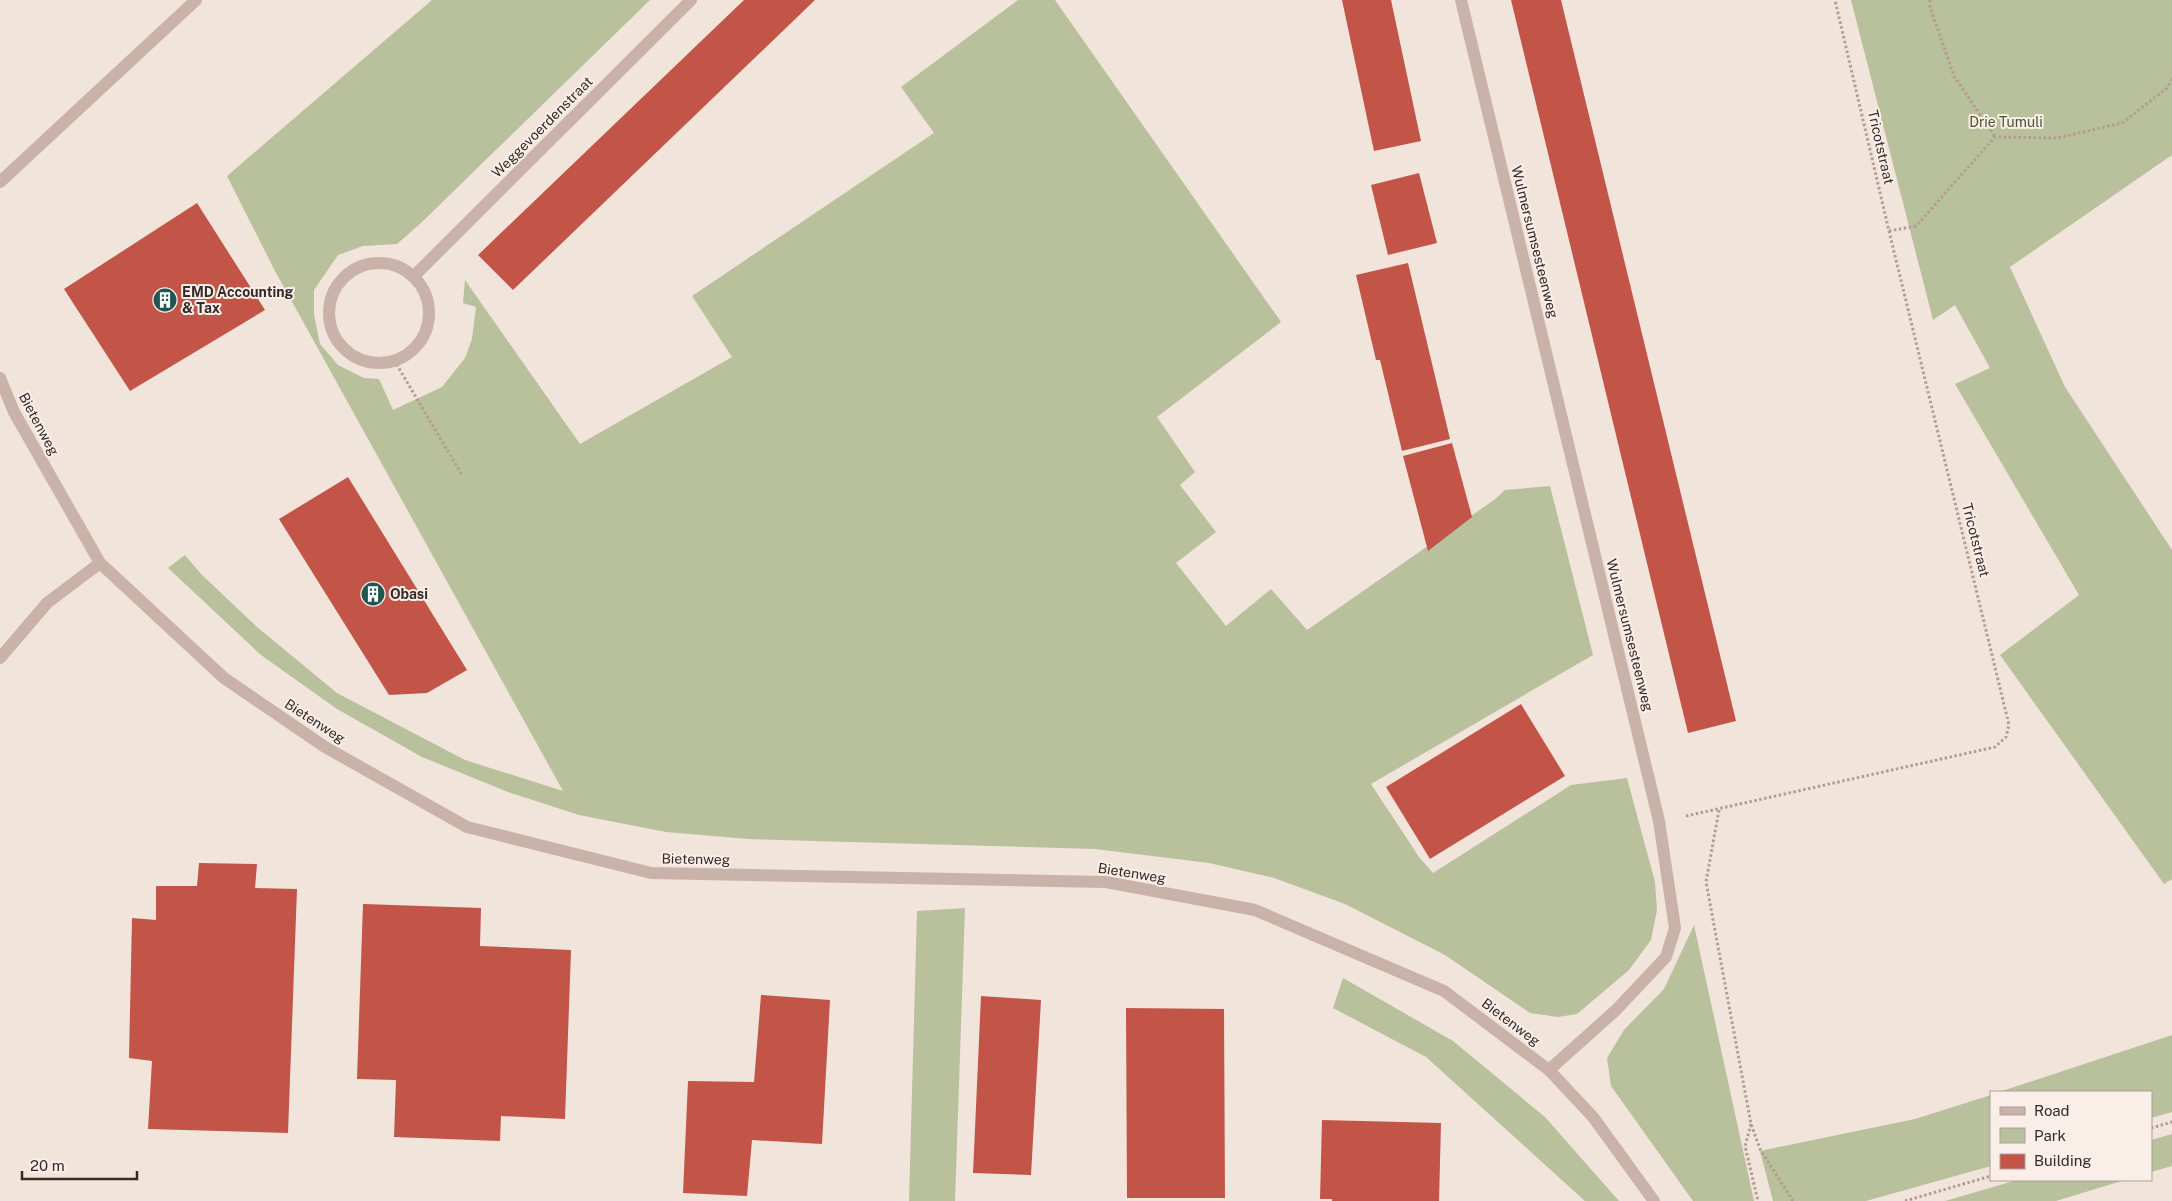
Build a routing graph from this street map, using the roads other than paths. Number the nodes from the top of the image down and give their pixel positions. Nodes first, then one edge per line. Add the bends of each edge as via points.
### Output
1 (196, 0) edge
2 (691, 0) edge
3 (1461, 0) edge
4 (0, 182) edge
5 (414, 276) junction
6 (0, 378) edge
7 (100, 563) junction
8 (0, 658) edge
9 (1549, 1070) junction
10 (1654, 1201) edge

1 - 4 street
2 - 5 street, Weggevoerdenstraat
3 - 9 street, Wulmersumsesteenweg via 1659,821 1675,928 1666,957 1616,1010
5 - 5 street via 424,289 429,304 424,336 414,349 386,363 369,362 342,347 332,332 328,315 330,298 338,282 350,271 366,264 383,262 400,266
6 - 7 street, Bietenweg via 14,412
7 - 8 street via 47,603
7 - 9 street, Bietenweg via 224,678 325,748 467,826 651,873 1106,882 1255,910 1444,991
9 - 10 street via 1593,1117

